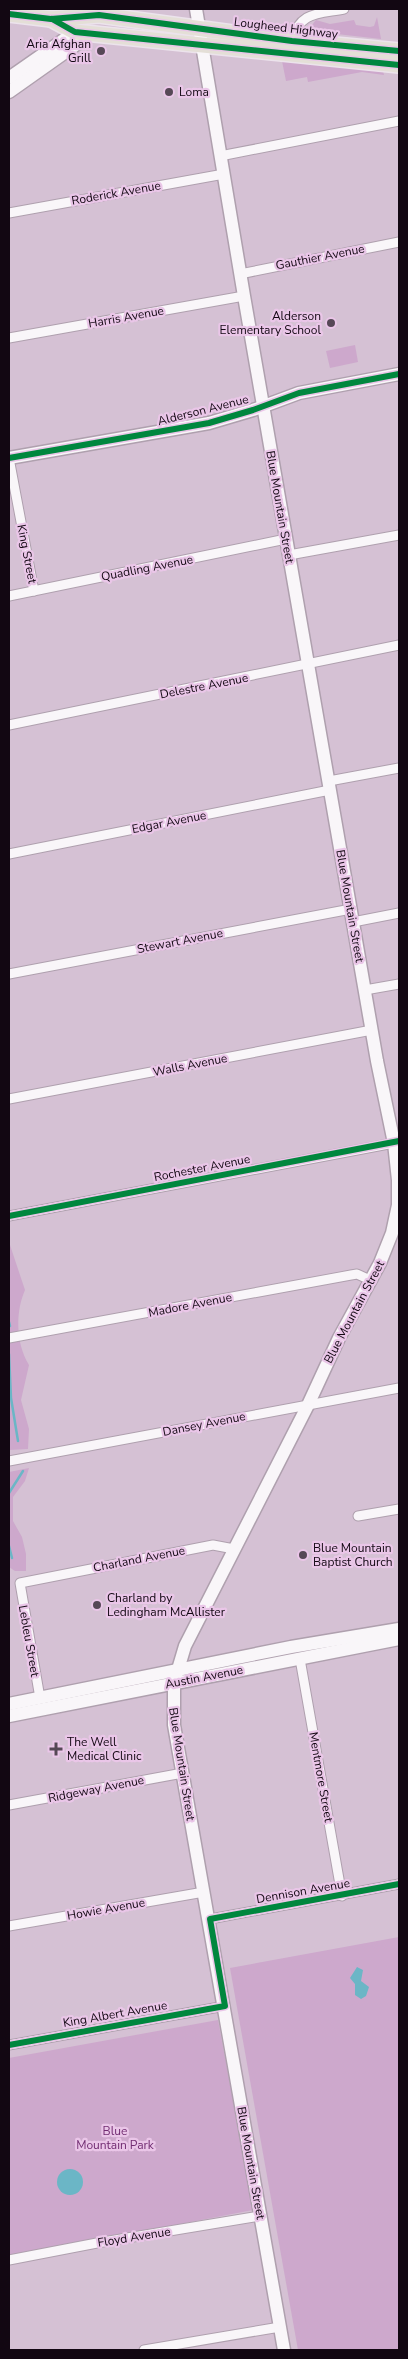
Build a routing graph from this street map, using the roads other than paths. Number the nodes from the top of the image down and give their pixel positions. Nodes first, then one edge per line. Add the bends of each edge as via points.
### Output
1 (77, 9) edge
2 (196, 9) edge
3 (344, 9) edge
4 (112, 12) edge
5 (9, 14) edge
6 (51, 19) junction
7 (75, 32) junction
8 (91, 34) junction
9 (200, 36) junction
10 (292, 41) junction
11 (399, 52) edge
12 (399, 65) edge
13 (9, 78) edge
14 (9, 92) edge
15 (399, 121) edge
16 (220, 156) junction
17 (224, 174) junction
18 (9, 213) edge
19 (399, 242) edge
20 (240, 274) junction
21 (244, 296) junction
22 (9, 338) edge
23 (399, 374) edge
24 (263, 405) junction
25 (9, 458) edge
26 (399, 535) edge
27 (286, 539) junction
28 (289, 555) junction
29 (34, 591) junction
30 (9, 596) edge
31 (399, 645) edge
32 (308, 665) junction
33 (9, 725) edge
34 (399, 768) edge
35 (329, 786) junction
36 (9, 854) edge
37 (351, 909) junction
38 (399, 913) edge
39 (353, 922) junction
40 (9, 974) edge
41 (399, 984) edge
42 (365, 990) junction
43 (372, 1030) junction
44 (9, 1099) edge
45 (396, 1142) edge
46 (9, 1216) edge
47 (370, 1280) junction
48 (9, 1338) edge
49 (399, 1388) edge
50 (308, 1405) junction
51 (9, 1461) edge
52 (399, 1509) edge
53 (358, 1516) dead end
54 (234, 1549) junction
55 (20, 1583) joint
56 (399, 1628) edge
57 (399, 1639) edge
58 (300, 1658) junction
59 (175, 1677) junction
60 (40, 1698) junction
61 (9, 1704) edge
62 (35, 1711) junction
63 (9, 1716) edge
64 (182, 1773) junction
65 (9, 1805) edge
66 (399, 1884) edge
67 (204, 1892) junction
68 (342, 1896) junction
69 (210, 1919) junction
70 (9, 1926) edge
71 (225, 2006) junction
72 (9, 2045) edge
73 (260, 2216) junction
74 (9, 2260) edge
75 (280, 2327) junction
76 (165, 2348) edge
77 (144, 2350) edge
78 (284, 2350) edge

1 - 6 main road
2 - 9 main road, Blue Mountain Street
3 - 10 street via 306,16 295,28
4 - 6 main road, Lougheed Highway
4 - 7 main road
4 - 8 main road
4 - 9 main road, Lougheed Highway
5 - 6 main road, Lougheed Highway
6 - 7 main road, Lougheed Highway
7 - 8 main road, Lougheed Highway
7 - 13 main road
8 - 9 main road, Lougheed Highway
8 - 14 main road
9 - 10 main road, Lougheed Highway
9 - 12 main road, Lougheed Highway
9 - 16 main road, Blue Mountain Street
10 - 11 main road, Lougheed Highway
15 - 16 street
16 - 17 main road, Blue Mountain Street
17 - 18 street, Roderick Avenue
17 - 20 main road, Blue Mountain Street
19 - 20 street, Gauthier Avenue
20 - 21 main road, Blue Mountain Street
21 - 22 street, Harris Avenue
21 - 24 main road, Blue Mountain Street
23 - 24 main road, Alderson Avenue via 300,393
24 - 25 main road, Alderson Avenue via 184,428
24 - 27 main road, Blue Mountain Street
25 - 29 street, King Street
26 - 28 street
27 - 28 main road, Blue Mountain Street
27 - 29 street, Quadling Avenue
28 - 32 main road, Blue Mountain Street
29 - 30 street, Quadling Avenue
31 - 32 street, Delestre Avenue
32 - 33 street, Delestre Avenue
32 - 35 main road, Blue Mountain Street
34 - 35 street, Edgar Avenue
35 - 36 street, Edgar Avenue
35 - 37 main road, Blue Mountain Street
37 - 39 main road, Blue Mountain Street
37 - 40 street, Stewart Avenue
38 - 39 street
39 - 42 main road, Blue Mountain Street
41 - 42 street
42 - 43 main road, Blue Mountain Street
43 - 44 street, Walls Avenue
43 - 45 main road, Blue Mountain Street
45 - 46 street, Rochester Avenue
45 - 47 main road, Blue Mountain Street via 397,1214 387,1250
47 - 48 street, Madore Avenue via 358,1274 351,1275
47 - 50 main road, Blue Mountain Street
49 - 50 street, Dansey Avenue
50 - 51 street, Dansey Avenue
50 - 54 main road, Blue Mountain Street
52 - 53 street
54 - 55 street, Charland Avenue via 213,1545
54 - 59 main road, Blue Mountain Street via 186,1646
55 - 60 street, Lebleu Street
56 - 59 main road, Austin Avenue via 290,1647
57 - 58 main road, Austin Avenue
58 - 59 main road, Austin Avenue
58 - 68 street, Mentmore Street
59 - 60 main road, Austin Avenue
59 - 62 main road, Austin Avenue
59 - 64 main road, Blue Mountain Street via 174,1725
60 - 61 main road, Austin Avenue
60 - 62 main road
62 - 63 main road, Austin Avenue
64 - 65 street, Ridgeway Avenue
64 - 67 main road, Blue Mountain Street
66 - 68 street, Dennison Avenue
67 - 69 main road, Blue Mountain Street
67 - 70 street, Howie Avenue
68 - 69 street, Dennison Avenue
69 - 71 main road, Blue Mountain Street
71 - 72 street, King Albert Avenue
71 - 73 main road, Blue Mountain Street
73 - 74 street, Floyd Avenue
73 - 75 main road, Blue Mountain Street
75 - 76 street
75 - 78 main road, Blue Mountain Street
76 - 77 street

